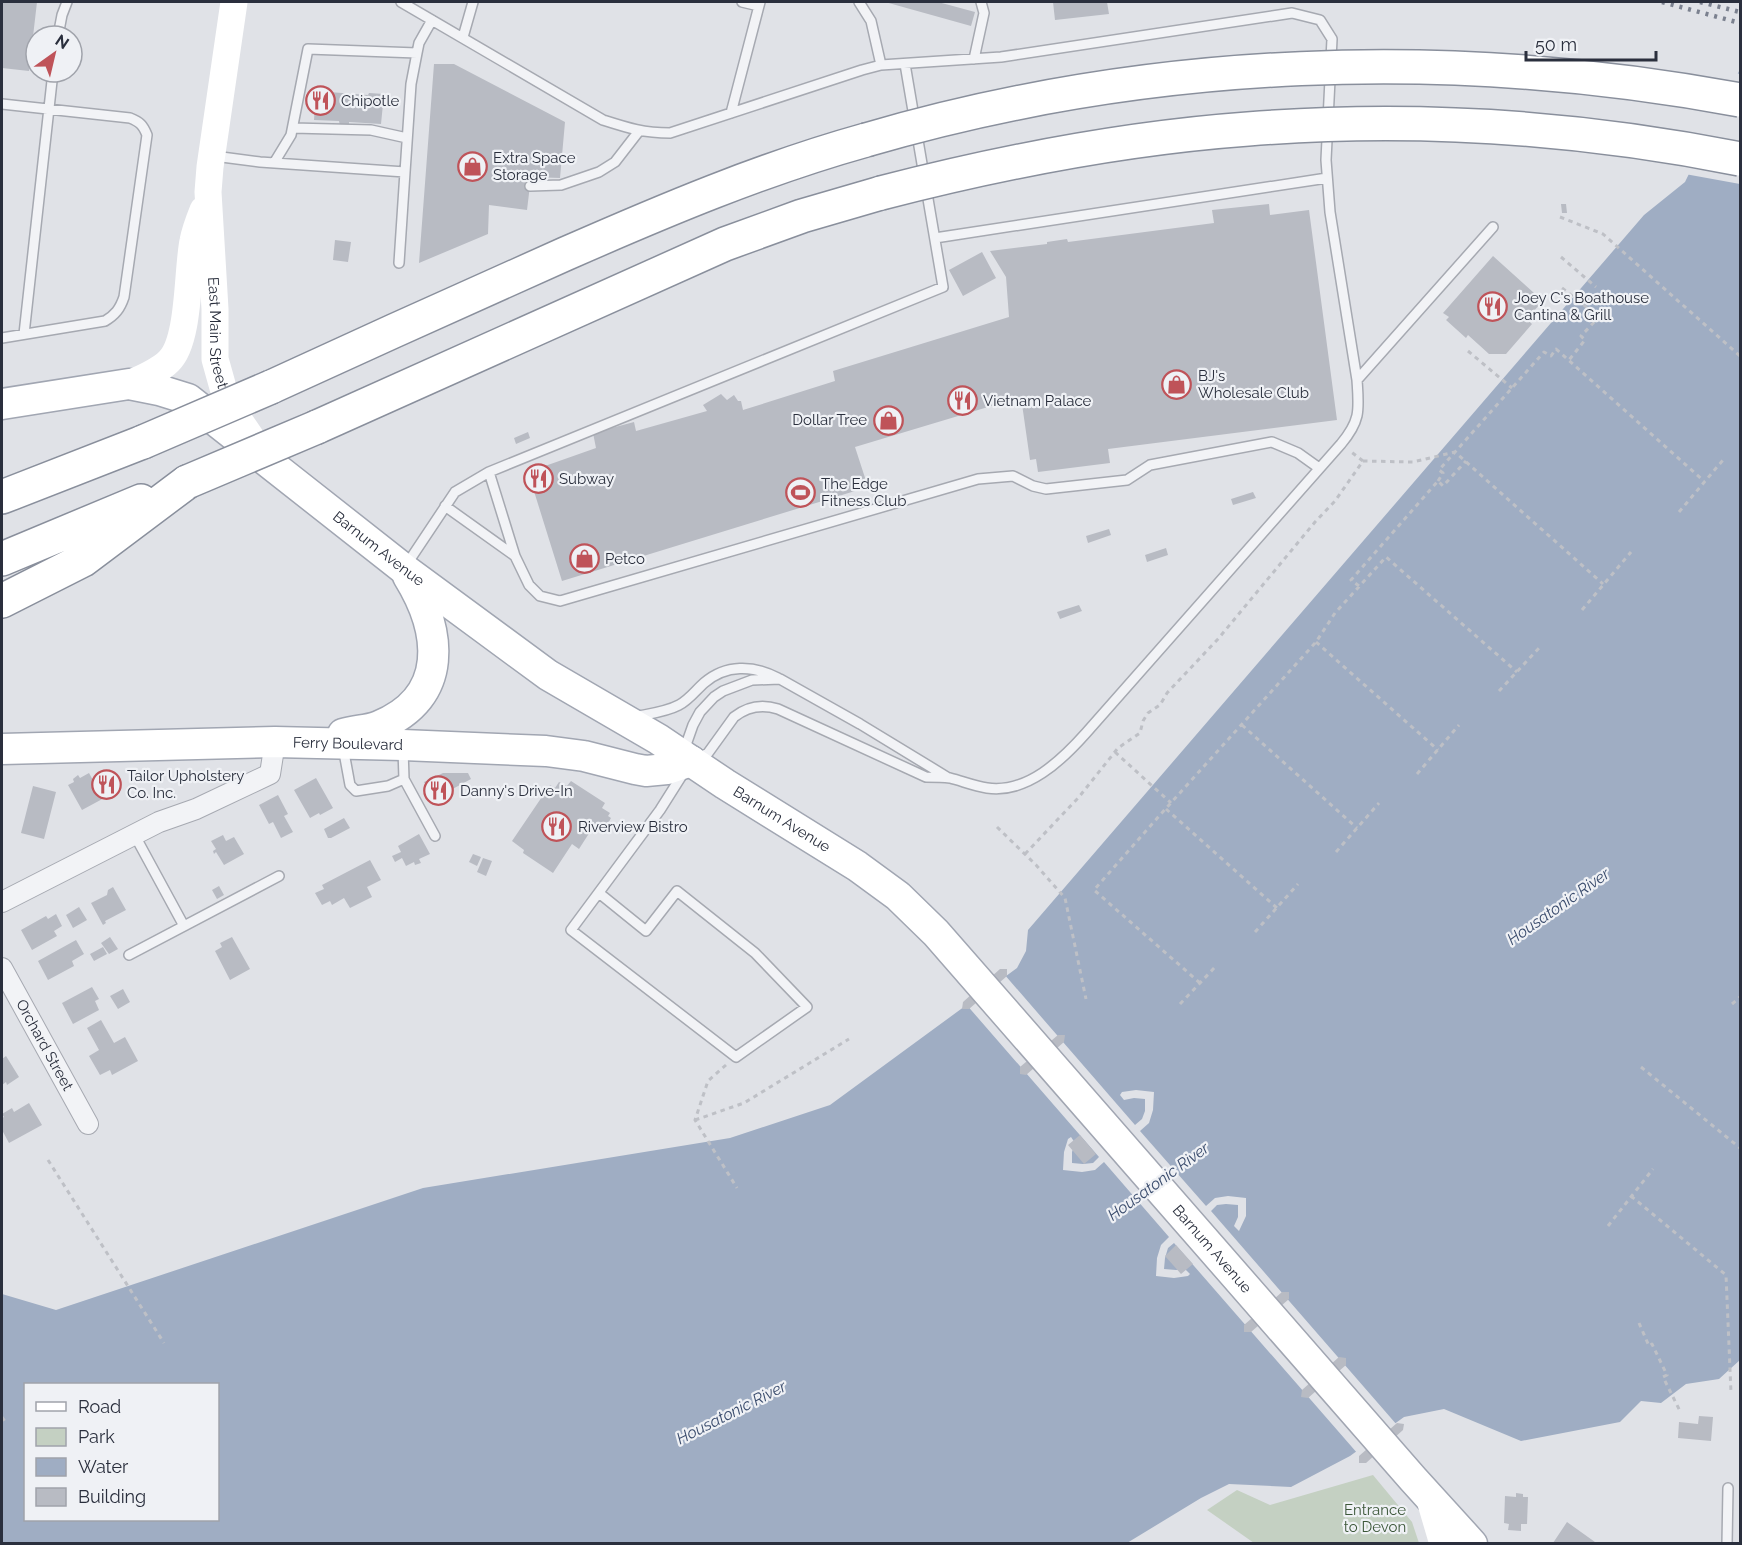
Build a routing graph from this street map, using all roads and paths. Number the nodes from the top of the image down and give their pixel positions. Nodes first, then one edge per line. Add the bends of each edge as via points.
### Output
1 (67, 2) edge
2 (234, 2) edge
3 (401, 2) edge
4 (473, 2) edge
5 (742, 2) edge
6 (859, 2) edge
7 (981, 2) edge
8 (759, 4) edge
9 (418, 6) edge
10 (432, 20) junction
11 (60, 24) edge
12 (463, 37) junction
13 (417, 53) junction
14 (974, 59) junction
15 (905, 64) junction
16 (881, 65) junction
17 (51, 84) edge
18 (1740, 100) edge
19 (2, 104) edge
20 (48, 109) junction
21 (731, 113) junction
22 (293, 128) junction
23 (639, 131) junction
24 (407, 138) junction
25 (212, 156) junction
26 (1740, 159) edge
27 (274, 163) junction
28 (405, 171) junction
29 (1327, 178) junction
30 (530, 186) dead end
31 (208, 192) junction
32 (1560, 217) dead end
33 (1493, 227) dead end
34 (935, 238) junction
35 (1561, 257) dead end
36 (399, 263) dead end
37 (1596, 286) dead end
38 (1562, 288) dead end
39 (24, 334) junction
40 (2, 338) edge
41 (1468, 351) dead end
42 (1740, 356) edge
43 (1569, 360) junction
44 (1357, 380) junction
45 (129, 384) junction
46 (1512, 388) junction
47 (2, 404) edge
48 (1341, 444) junction
49 (1455, 452) junction
50 (267, 460) junction
51 (1723, 460) dead end
52 (1363, 461) junction
53 (1466, 461) junction
54 (1319, 468) junction
55 (489, 472) junction
56 (1438, 481) junction
57 (1704, 481) junction
58 (187, 482) junction
59 (2, 497) edge
60 (445, 506) junction
61 (1679, 513) dead end
62 (1631, 552) dead end
63 (515, 556) junction
64 (2, 559) edge
65 (404, 569) junction
66 (1603, 584) junction
67 (1359, 586) junction
68 (2, 601) edge
69 (1582, 610) dead end
70 (1316, 642) junction
71 (1539, 648) dead end
72 (1517, 672) junction
73 (780, 679) junction
74 (1499, 691) dead end
75 (622, 718) junction
76 (1241, 725) junction
77 (1459, 725) dead end
78 (275, 742) junction
79 (312, 743) junction
80 (342, 745) junction
81 (403, 745) junction
82 (2, 749) edge
83 (1438, 750) junction
84 (1115, 752) junction
85 (691, 761) junction
86 (1417, 774) dead end
87 (948, 778) junction
88 (404, 779) junction
89 (1171, 803) junction
90 (1380, 803) dead end
91 (1166, 809) junction
92 (998, 827) dead end
93 (1357, 828) junction
94 (134, 834) junction
95 (435, 836) dead end
96 (1336, 852) dead end
97 (1025, 854) junction
98 (279, 876) dead end
99 (1298, 884) dead end
100 (599, 893) junction
101 (2, 902) edge
102 (1277, 908) junction
103 (184, 926) junction
104 (1255, 932) dead end
105 (129, 955) dead end
106 (1217, 965) dead end
107 (2, 968) edge
108 (1200, 984) junction
109 (1740, 997) edge
110 (1086, 999) dead end
111 (1180, 1004) dead end
112 (1732, 1004) dead end
113 (849, 1039) dead end
114 (736, 1057) junction
115 (1641, 1067) dead end
116 (695, 1120) junction
117 (88, 1124) dead end
118 (1740, 1148) edge
119 (48, 1160) dead end
120 (1653, 1169) dead end
121 (737, 1188) dead end
122 (1631, 1196) junction
123 (1608, 1226) dead end
124 (1639, 1323) dead end
125 (164, 1343) dead end
126 (1731, 1393) dead end
127 (1680, 1411) dead end
128 (2, 1417) edge
129 (6, 1423) dead end
130 (1728, 1488) dead end
131 (1422, 1490) junction
132 (1443, 1544) edge
133 (1472, 1544) edge
134 (1727, 1544) edge

1 - 11 lane
2 - 25 main road, East Main Street
3 - 9 lane
4 - 12 lane
5 - 8 lane
6 - 16 lane via 871,21
7 - 14 lane via 984,13
8 - 21 lane
9 - 10 lane
10 - 12 lane
10 - 13 lane
12 - 23 lane via 603,120
13 - 22 lane via 308,49
13 - 24 lane
14 - 15 lane
14 - 29 lane via 1292,13 1320,20 1332,39
15 - 16 lane
15 - 34 lane
16 - 21 lane
17 - 20 lane
18 - 59 highway, bridge via 1632,82 1533,72 1398,66 1207,75 1097,89 971,112 776,168 672,208 271,387
19 - 20 lane
20 - 39 lane
20 - 39 lane via 130,118 144,126 147,135 120,308 105,321
21 - 23 lane via 670,133
22 - 24 lane via 371,130
22 - 27 lane
23 - 30 lane via 615,162 599,172 561,185
24 - 28 lane
25 - 27 lane
25 - 31 main road, East Main Street
26 - 58 highway, bridge via 1517,128 1398,124 1217,131 1018,162 881,193 725,244
27 - 28 lane
28 - 36 lane
29 - 34 lane
29 - 44 lane
31 - 45 main road, East Main Street via 193,241 178,346 164,365
31 - 50 main road, East Main Street via 215,359 227,402
32 - 42 path via 1603,234
33 - 44 lane
34 - 55 lane via 944,287
35 - 37 path
38 - 43 path via 1599,317 1581,336 1585,340
39 - 40 lane
41 - 46 path
43 - 46 path via 1556,349 1551,356 1544,351
43 - 57 path
44 - 48 lane via 1358,416
45 - 47 main road, Barnum Avenue
45 - 50 main road, Barnum Avenue via 188,399
46 - 49 path
48 - 52 path
48 - 54 lane
49 - 52 path via 1413,462
49 - 53 path
49 - 56 path via 1439,470 1443,473
50 - 65 main road, Barnum Avenue
51 - 57 path
52 - 84 path via 1335,501 1218,639 1160,705 1148,713 1140,733
53 - 56 path via 1443,486
53 - 66 path
54 - 63 lane via 1272,442 1150,465 1127,480 1046,489 1013,476 978,478 560,601 540,596 529,585
54 - 87 lane via 1055,764 1009,788 988,788
55 - 60 lane via 455,492
55 - 63 lane
56 - 67 path via 1351,580
57 - 61 path
58 - 64 highway
58 - 68 highway via 83,560
60 - 63 lane
60 - 65 lane
62 - 66 path
65 - 75 main road, Barnum Avenue via 548,675
65 - 79 main road via 424,604 432,630 434,659 425,685 408,708 391,720 368,730
66 - 69 path
67 - 70 path
67 - 72 path via 1386,557
70 - 76 path
70 - 83 path
71 - 72 path
72 - 74 path
73 - 75 lane via 761,670 732,669 709,679 678,706
73 - 85 lane via 752,680 714,697 700,712 689,734 686,748
73 - 87 lane
75 - 85 main road, Barnum Avenue
76 - 89 path
76 - 93 path
77 - 83 path
78 - 79 main road, Ferry Boulevard
78 - 82 main road, Ferry Boulevard
78 - 94 street via 270,774
79 - 80 main road, Ferry Boulevard
80 - 81 main road, Ferry Boulevard
80 - 88 lane via 350,785 356,791
81 - 85 main road, Ferry Boulevard via 546,751 646,771
81 - 88 lane
83 - 86 path
84 - 89 path
84 - 97 path
85 - 87 lane via 708,753 734,717 748,708 763,706 778,709 927,777
85 - 100 lane
85 - 131 main road, Barnum Avenue via 880,882 917,914
88 - 95 lane
89 - 91 path
90 - 93 path
91 - 102 path
91 - 108 path via 1094,890
92 - 97 path
93 - 96 path
94 - 101 street
94 - 103 lane
97 - 110 path via 1065,898
98 - 103 lane
99 - 102 path
100 - 114 lane via 571,930
100 - 114 lane via 646,931 677,891 755,953 807,1007
102 - 104 path
103 - 105 lane
106 - 108 path
107 - 117 street, Orchard Street
108 - 111 path
109 - 112 path
113 - 116 path via 744,1103
114 - 116 path via 708,1082
115 - 118 path
116 - 121 path
119 - 125 path
120 - 122 path
122 - 123 path
122 - 126 path via 1726,1275
124 - 127 path via 1667,1375 1664,1377
128 - 129 path
130 - 134 lane
131 - 132 main road
131 - 133 main road, Barnum Avenue

